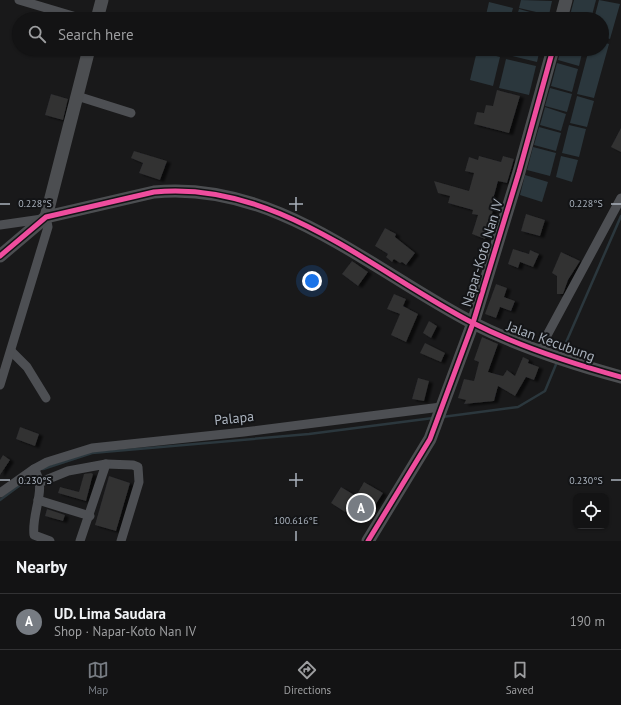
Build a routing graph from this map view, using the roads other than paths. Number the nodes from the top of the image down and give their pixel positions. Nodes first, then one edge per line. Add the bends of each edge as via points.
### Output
1 (18, 0) edge
2 (102, 0) edge
3 (566, 0) edge
4 (59, 12) edge
5 (99, 12) edge
6 (563, 12) edge
7 (87, 56) edge
8 (551, 56) edge
9 (77, 96) junction
10 (131, 112) dead end
11 (621, 198) edge
12 (44, 218) junction
13 (0, 225) edge
14 (0, 256) edge
15 (473, 323) junction
16 (11, 351) junction
17 (538, 352) junction
18 (621, 378) edge
19 (0, 385) edge
20 (46, 398) dead end
21 (439, 413) junction
22 (106, 464) junction
23 (37, 475) junction
24 (0, 493) edge
25 (38, 500) junction
26 (90, 516) junction
27 (50, 541) edge
28 (80, 541) edge
29 (121, 541) edge
30 (368, 541) edge

1 - 4 street
2 - 5 street
3 - 6 street
7 - 9 street
8 - 15 street, Napar-Koto Nan IV
9 - 10 street
9 - 12 street
11 - 17 street
12 - 13 street
12 - 14 street
12 - 15 street, Jalan Kecubung via 171,190 211,193 238,199 288,216 320,232
12 - 16 street via 48,227
15 - 17 street, Jalan Kecubung
15 - 21 street, Napar-Koto Nan IV
16 - 19 street
16 - 20 street via 27,367
17 - 18 street, Jalan Kecubung
21 - 23 street, Palapa via 92,448 47,462
21 - 30 street, Napar-Koto Nan IV via 430,439
22 - 23 street
22 - 26 street
22 - 29 street via 132,465 138,467 140,473
23 - 24 street, Palapa
23 - 25 street
25 - 26 street
25 - 27 street via 34,535
26 - 28 street

